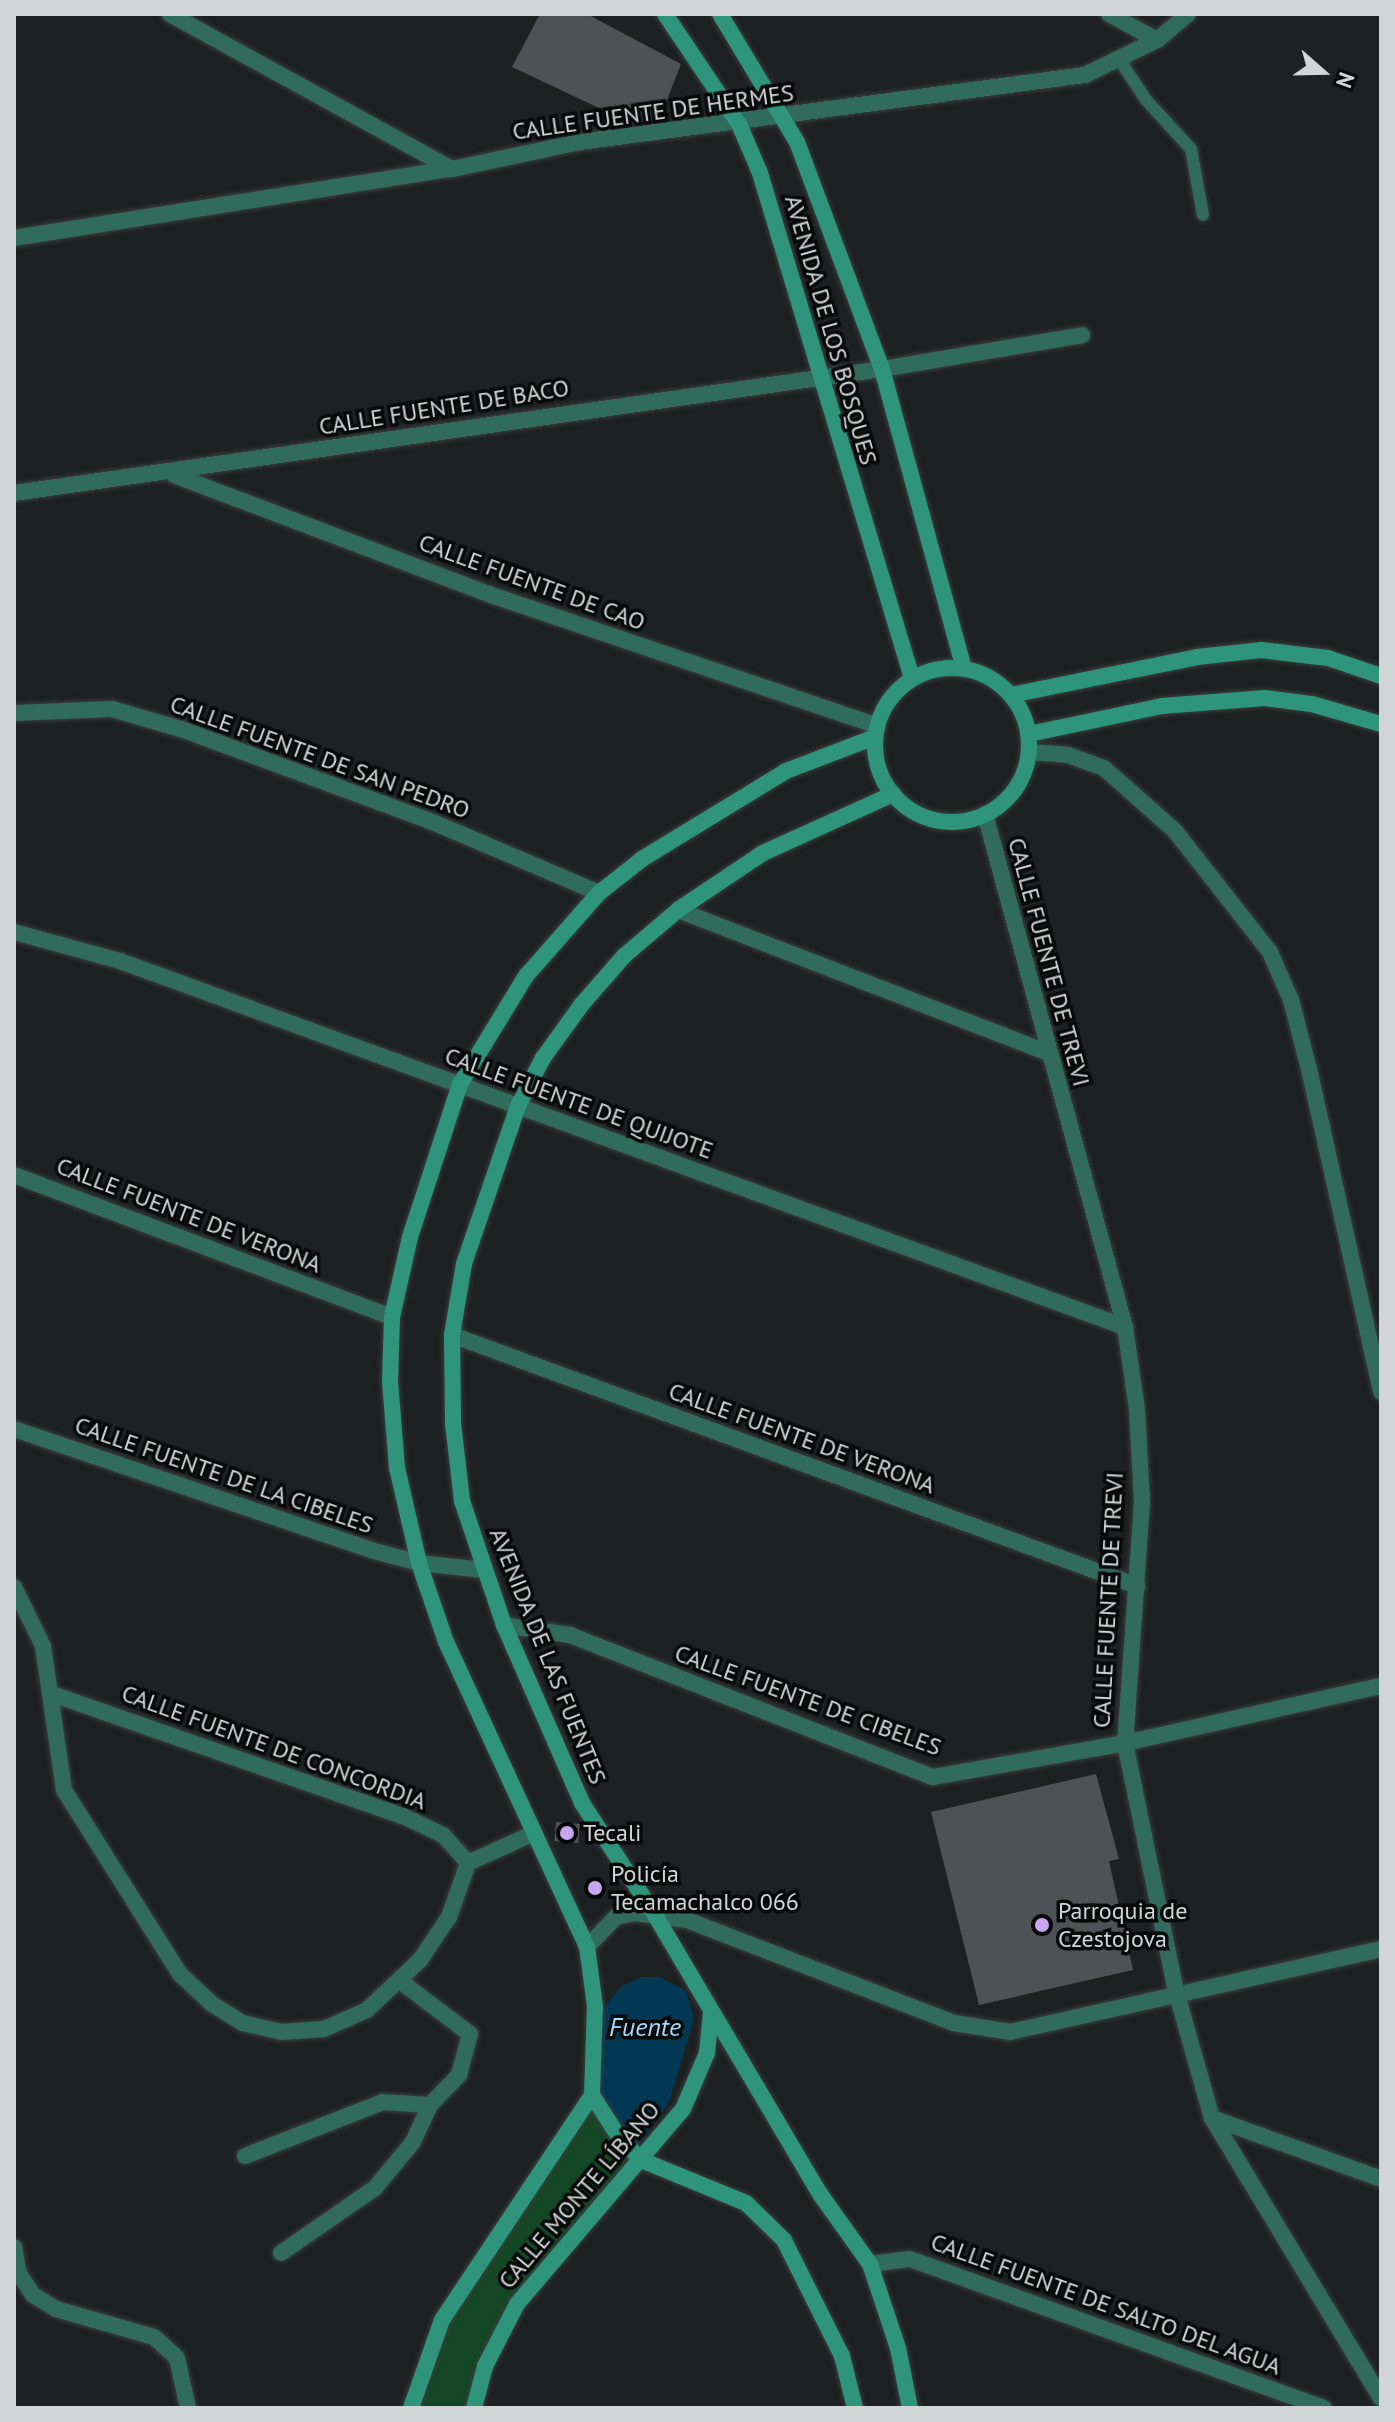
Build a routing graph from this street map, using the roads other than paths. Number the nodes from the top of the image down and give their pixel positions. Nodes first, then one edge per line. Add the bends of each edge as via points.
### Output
1 (170, 14) edge
2 (665, 14) edge
3 (720, 14) edge
4 (1109, 14) edge
5 (1188, 14) edge
6 (1157, 40) junction
7 (1119, 59) junction
8 (782, 117) junction
9 (739, 124) junction
10 (452, 169) junction
11 (1203, 215) dead end
12 (14, 238) edge
13 (1082, 335) dead end
14 (882, 369) junction
15 (818, 378) junction
16 (173, 474) junction
17 (14, 493) edge
18 (964, 668) junction
19 (1381, 676) edge
20 (912, 678) junction
21 (1011, 695) junction
22 (14, 713) edge
23 (1381, 724) edge
24 (876, 732) junction
25 (1029, 734) junction
26 (1029, 752) junction
27 (893, 794) junction
28 (985, 814) junction
29 (599, 893) junction
30 (678, 910) junction
31 (14, 932) edge
32 (1048, 1053) junction
33 (460, 1084) junction
34 (518, 1106) junction
35 (14, 1175) edge
36 (392, 1317) junction
37 (1125, 1327) junction
38 (452, 1335) junction
39 (1381, 1392) edge
40 (14, 1429) edge
41 (419, 1563) junction
42 (483, 1570) junction
43 (1137, 1586) junction
44 (14, 1587) edge
45 (504, 1625) junction
46 (1381, 1686) edge
47 (52, 1694) junction
48 (1125, 1743) junction
49 (532, 1834) junction
50 (468, 1863) junction
51 (655, 1915) junction
52 (587, 1947) junction
53 (1381, 1949) edge
54 (400, 1981) junction
55 (1176, 1991) junction
56 (711, 2012) junction
57 (592, 2095) junction
58 (430, 2105) junction
59 (1212, 2118) junction
60 (245, 2156) dead end
61 (641, 2160) junction
62 (1381, 2179) edge
63 (14, 2247) edge
64 (281, 2253) dead end
65 (870, 2264) junction
66 (1381, 2398) edge
67 (188, 2408) edge
68 (411, 2408) edge
69 (474, 2408) edge
70 (855, 2408) edge
71 (910, 2408) edge
72 (1324, 2408) edge

1 - 10 street
2 - 9 main road, AVENIDA DE LOS BOSQUES
3 - 8 main road, AVENIDA DE LOS BOSQUES
4 - 6 street
5 - 6 street, CALLE FUENTE DE HERMES
6 - 7 street, CALLE FUENTE DE HERMES
7 - 8 street, CALLE FUENTE DE HERMES via 1085,75
7 - 11 lane via 1147,101 1191,149
8 - 9 street, CALLE FUENTE DE HERMES
8 - 14 main road, AVENIDA DE LOS BOSQUES via 797,142
9 - 10 street, CALLE FUENTE DE HERMES via 580,142
9 - 15 main road, AVENIDA DE LOS BOSQUES via 760,173
10 - 12 street, CALLE FUENTE DE HERMES
13 - 14 street, CALLE FUENTE DE BACO
14 - 15 street, CALLE FUENTE DE BACO
14 - 18 main road, AVENIDA DE LOS BOSQUES
15 - 16 street, CALLE FUENTE DE BACO
15 - 20 main road, AVENIDA DE LOS BOSQUES
16 - 17 street, CALLE FUENTE DE BACO
16 - 24 street, CALLE FUENTE DE CAO via 491,595
18 - 20 main road via 937,669
18 - 21 main road via 990,677
19 - 21 main road via 1328,658 1261,650 1197,657
20 - 24 main road via 897,691
21 - 25 main road
22 - 29 street, CALLE FUENTE DE SAN PEDRO via 112,709 184,730 464,835
23 - 25 main road via 1312,704 1265,698 1162,706
24 - 27 main road via 876,758
24 - 29 main road via 786,771 712,813
25 - 26 main road
26 - 28 main road via 1015,789
26 - 39 street via 1077,756 1104,768 1175,831 1270,952 1291,1000 1309,1069
27 - 28 main road via 917,813 945,822
27 - 30 main road, AVENIDA DE LAS FUENTES via 763,853
28 - 32 street, CALLE FUENTE DE TREVI
29 - 33 main road via 526,976
30 - 32 street
30 - 34 main road, AVENIDA DE LAS FUENTES via 624,956 582,1004
31 - 33 street, CALLE FUENTE DE QUIJOTE via 120,961
32 - 37 street, CALLE FUENTE DE TREVI
33 - 34 street, CALLE FUENTE DE QUIJOTE
33 - 36 main road via 410,1237
34 - 37 street, CALLE FUENTE DE QUIJOTE
34 - 38 main road, AVENIDA DE LAS FUENTES via 464,1264
35 - 36 street, CALLE FUENTE DE VERONA
36 - 41 main road via 390,1381 397,1468
37 - 43 street, CALLE FUENTE DE TREVI via 1141,1486
38 - 42 main road, AVENIDA DE LAS FUENTES via 453,1423 462,1501
38 - 43 street, CALLE FUENTE DE VERONA
40 - 41 street, CALLE FUENTE DE LA CIBELES
41 - 42 street, CALLE FUENTE DE LA CIBELES
41 - 49 main road via 446,1642
42 - 45 main road, AVENIDA DE LAS FUENTES
43 - 48 street, CALLE FUENTE DE TREVI
44 - 47 street via 43,1646
45 - 48 street, CALLE FUENTE DE CIBELES via 570,1635 933,1777
45 - 51 main road, AVENIDA DE LAS FUENTES via 582,1803
46 - 48 street, CALLE FUENTE DE CIBELES
47 - 50 street, CALLE FUENTE DE CONCORDIA via 403,1816 443,1835
47 - 54 street via 55,1755 64,1790 147,1928 180,1974 212,2004 243,2023 281,2032 324,2029 367,2010
48 - 55 street, CALLE FUENTE DE TREVI
49 - 50 street
49 - 52 main road
50 - 54 street via 449,1917
51 - 52 street via 616,1917
51 - 55 street via 707,1926 985,2032 1010,2032
51 - 56 main road, AVENIDA DE LAS FUENTES
52 - 57 main road via 595,2006
53 - 55 street
54 - 58 street via 470,2034 459,2075
55 - 59 street, CALLE FUENTE DE TREVI
56 - 61 main road, CALLE MONTE LÍBANO via 707,2053 696,2086
56 - 65 main road, AVENIDA DE LAS FUENTES via 820,2194
57 - 61 main road
57 - 68 main road, CALLE MONTE LÍBANO via 442,2320
58 - 60 street via 383,2102
58 - 64 street via 413,2142 375,2188
59 - 62 street
59 - 66 street, CALLE FUENTE DE TREVI
61 - 69 main road, CALLE MONTE LÍBANO via 517,2304 490,2351
61 - 70 main road via 746,2203 784,2240 842,2356
63 - 67 street via 19,2274 33,2295 56,2309 154,2337 177,2358
65 - 71 main road, AVENIDA DE LAS FUENTES via 898,2348
65 - 72 street, CALLE FUENTE DE SALTO DEL AGUA via 910,2259

